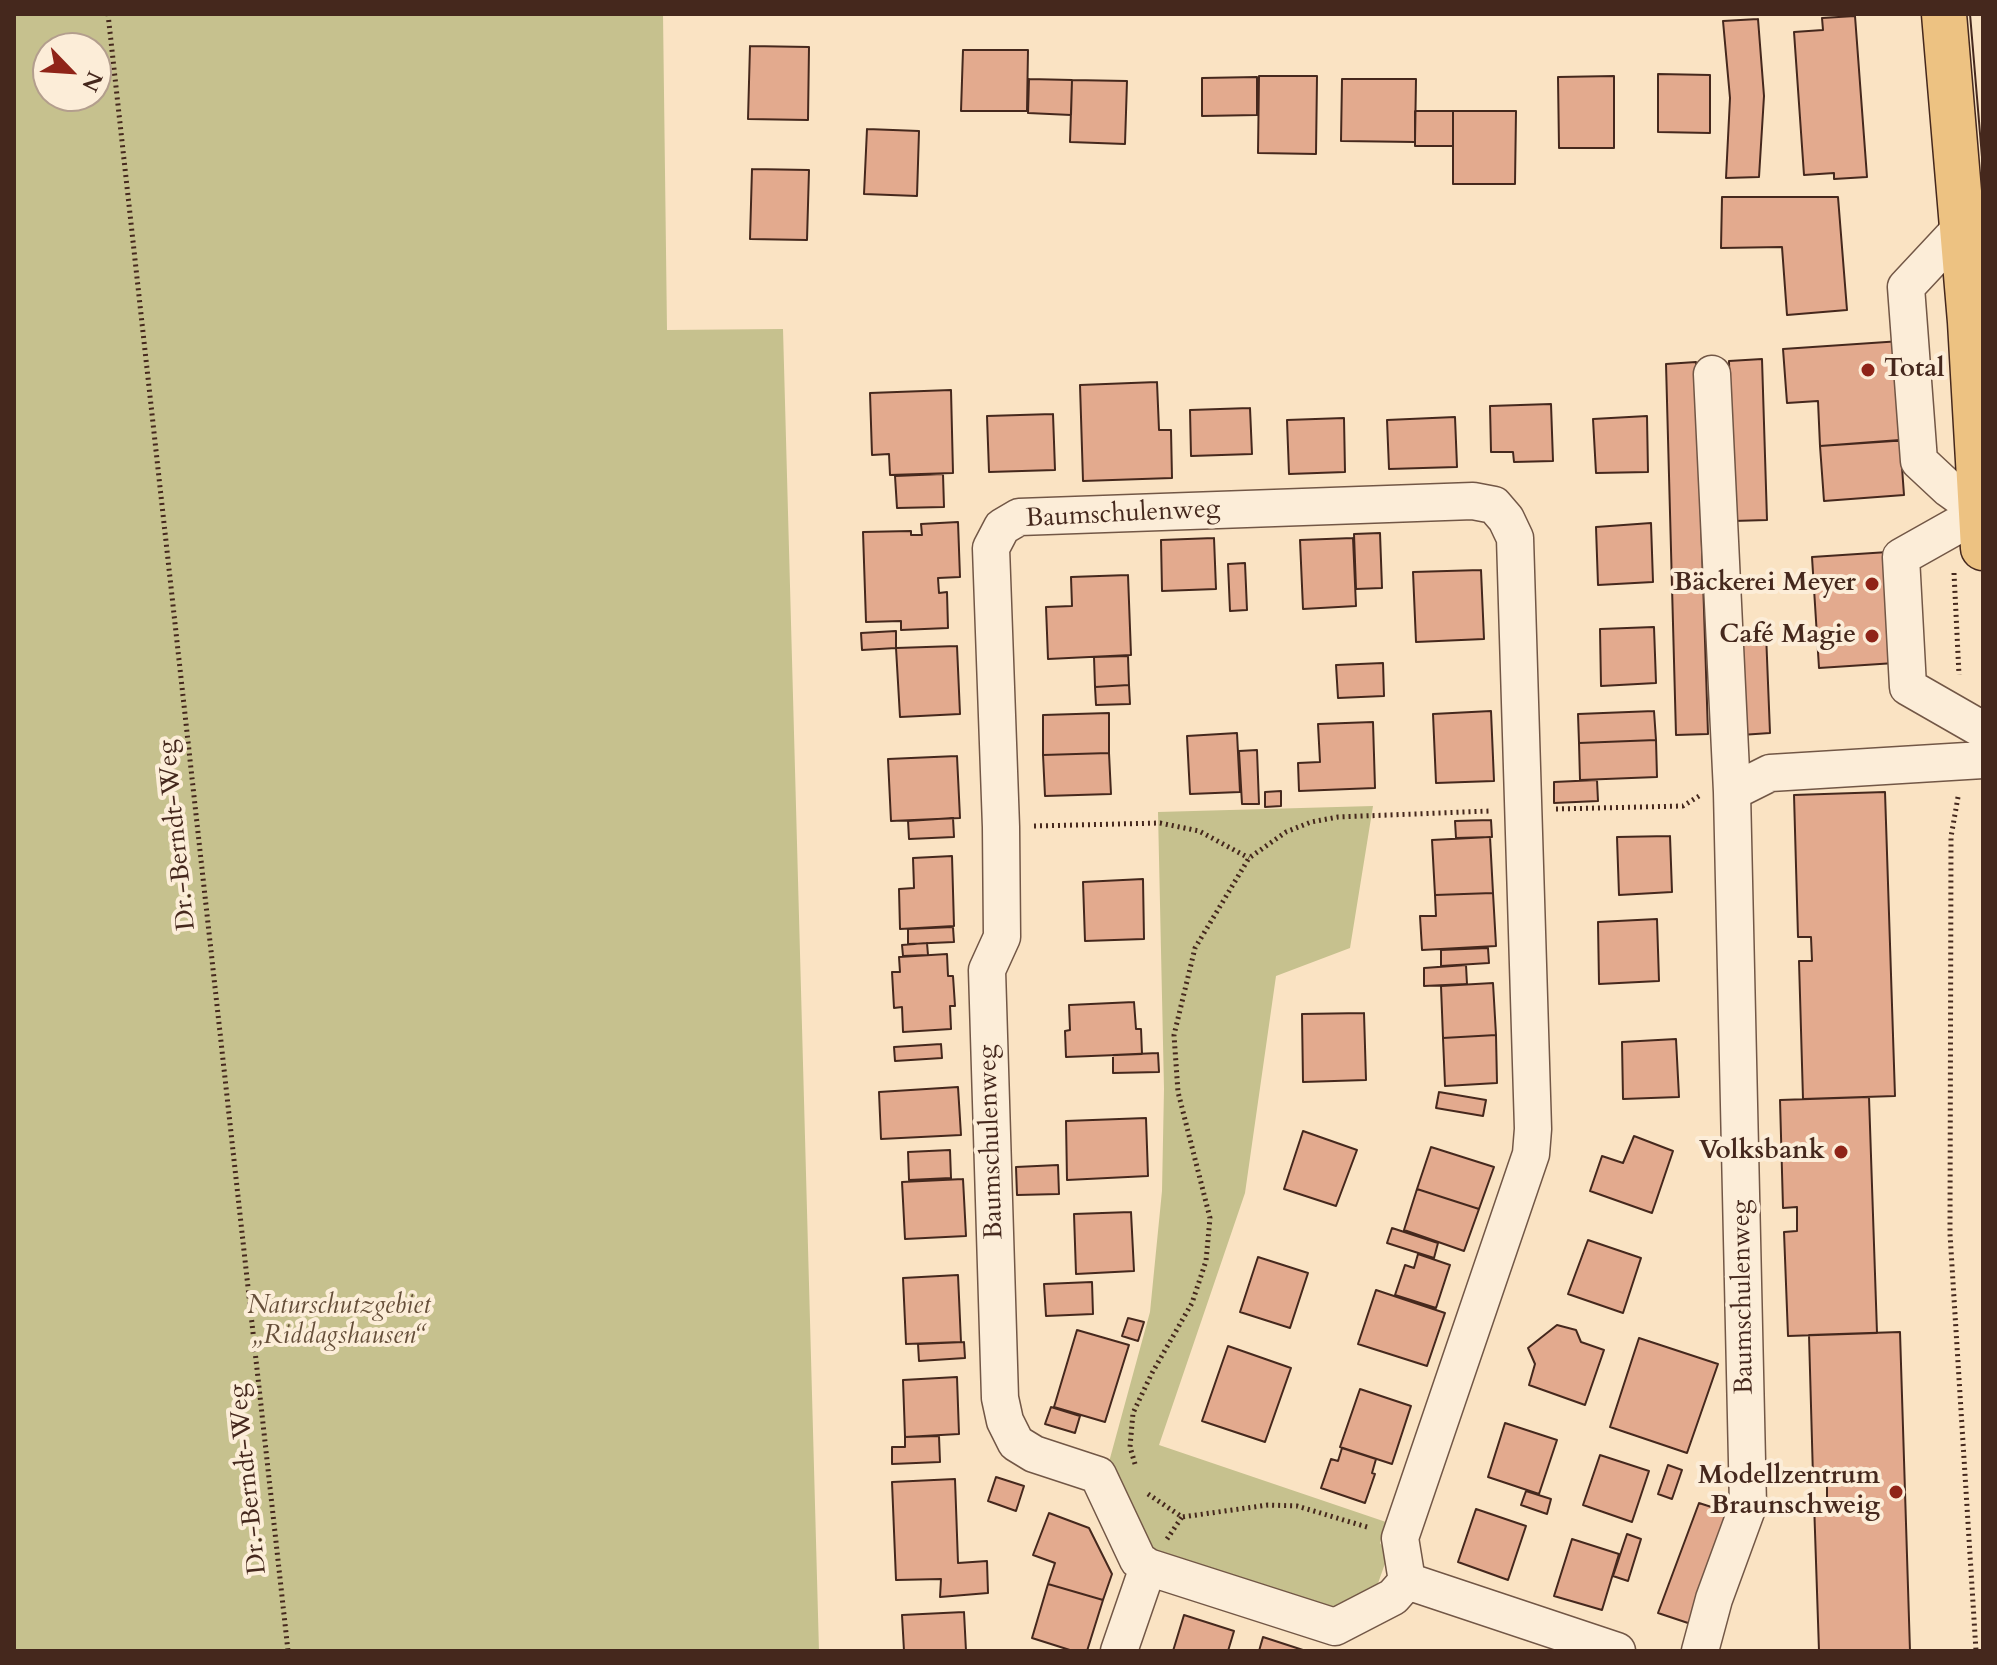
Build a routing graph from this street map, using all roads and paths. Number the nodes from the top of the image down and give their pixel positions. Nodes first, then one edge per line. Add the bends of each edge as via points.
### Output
1 (108, 14) edge
2 (1944, 14) edge
3 (1962, 227) junction
4 (1712, 374) dead end
5 (1972, 529) edge
6 (1972, 724) edge
7 (1973, 761) edge
8 (1732, 792) junction
9 (1523, 810) junction
10 (1001, 827) junction
11 (1249, 858) junction
12 (1144, 1491) junction
13 (1119, 1518) junction
14 (1400, 1538) junction
15 (1148, 1567) junction
16 (1407, 1581) junction
17 (288, 1651) edge
18 (1119, 1651) edge
19 (1617, 1651) edge
20 (1700, 1651) edge
21 (1976, 1651) edge

1 - 17 path, Dr.-Berndt-Weg
2 - 3 main road
3 - 5 main road via 1970,322
3 - 5 street via 1906,287 1919,461 1949,489
4 - 8 street, Baumschulenweg
5 - 6 path
5 - 6 street via 1901,557 1908,687
7 - 8 street via 1770,773
7 - 21 path via 1951,837 1950,1234
8 - 9 path via 1697,796 1683,806
8 - 20 street, Baumschulenweg via 1748,1506
9 - 10 street, Baumschulenweg via 1515,538 1494,505 1473,501 1019,517 1002,527 991,548
9 - 11 path via 1325,819 1286,832
9 - 14 street, Baumschulenweg via 1531,1154
10 - 11 path via 1160,823 1199,831
10 - 13 street, Baumschulenweg via 1002,937 987,970 1000,1398 1016,1443 1098,1475
11 - 12 path via 1195,948 1174,1035 1178,1092 1210,1218 1206,1261 1192,1303 1133,1413 1130,1447
12 - 13 path
12 - 14 path via 1182,1517 1297,1506
13 - 15 street, Baumschulenweg via 1138,1560
14 - 16 street, Baumschulenweg
15 - 16 street via 1335,1627 1393,1597
15 - 18 street
16 - 19 street

